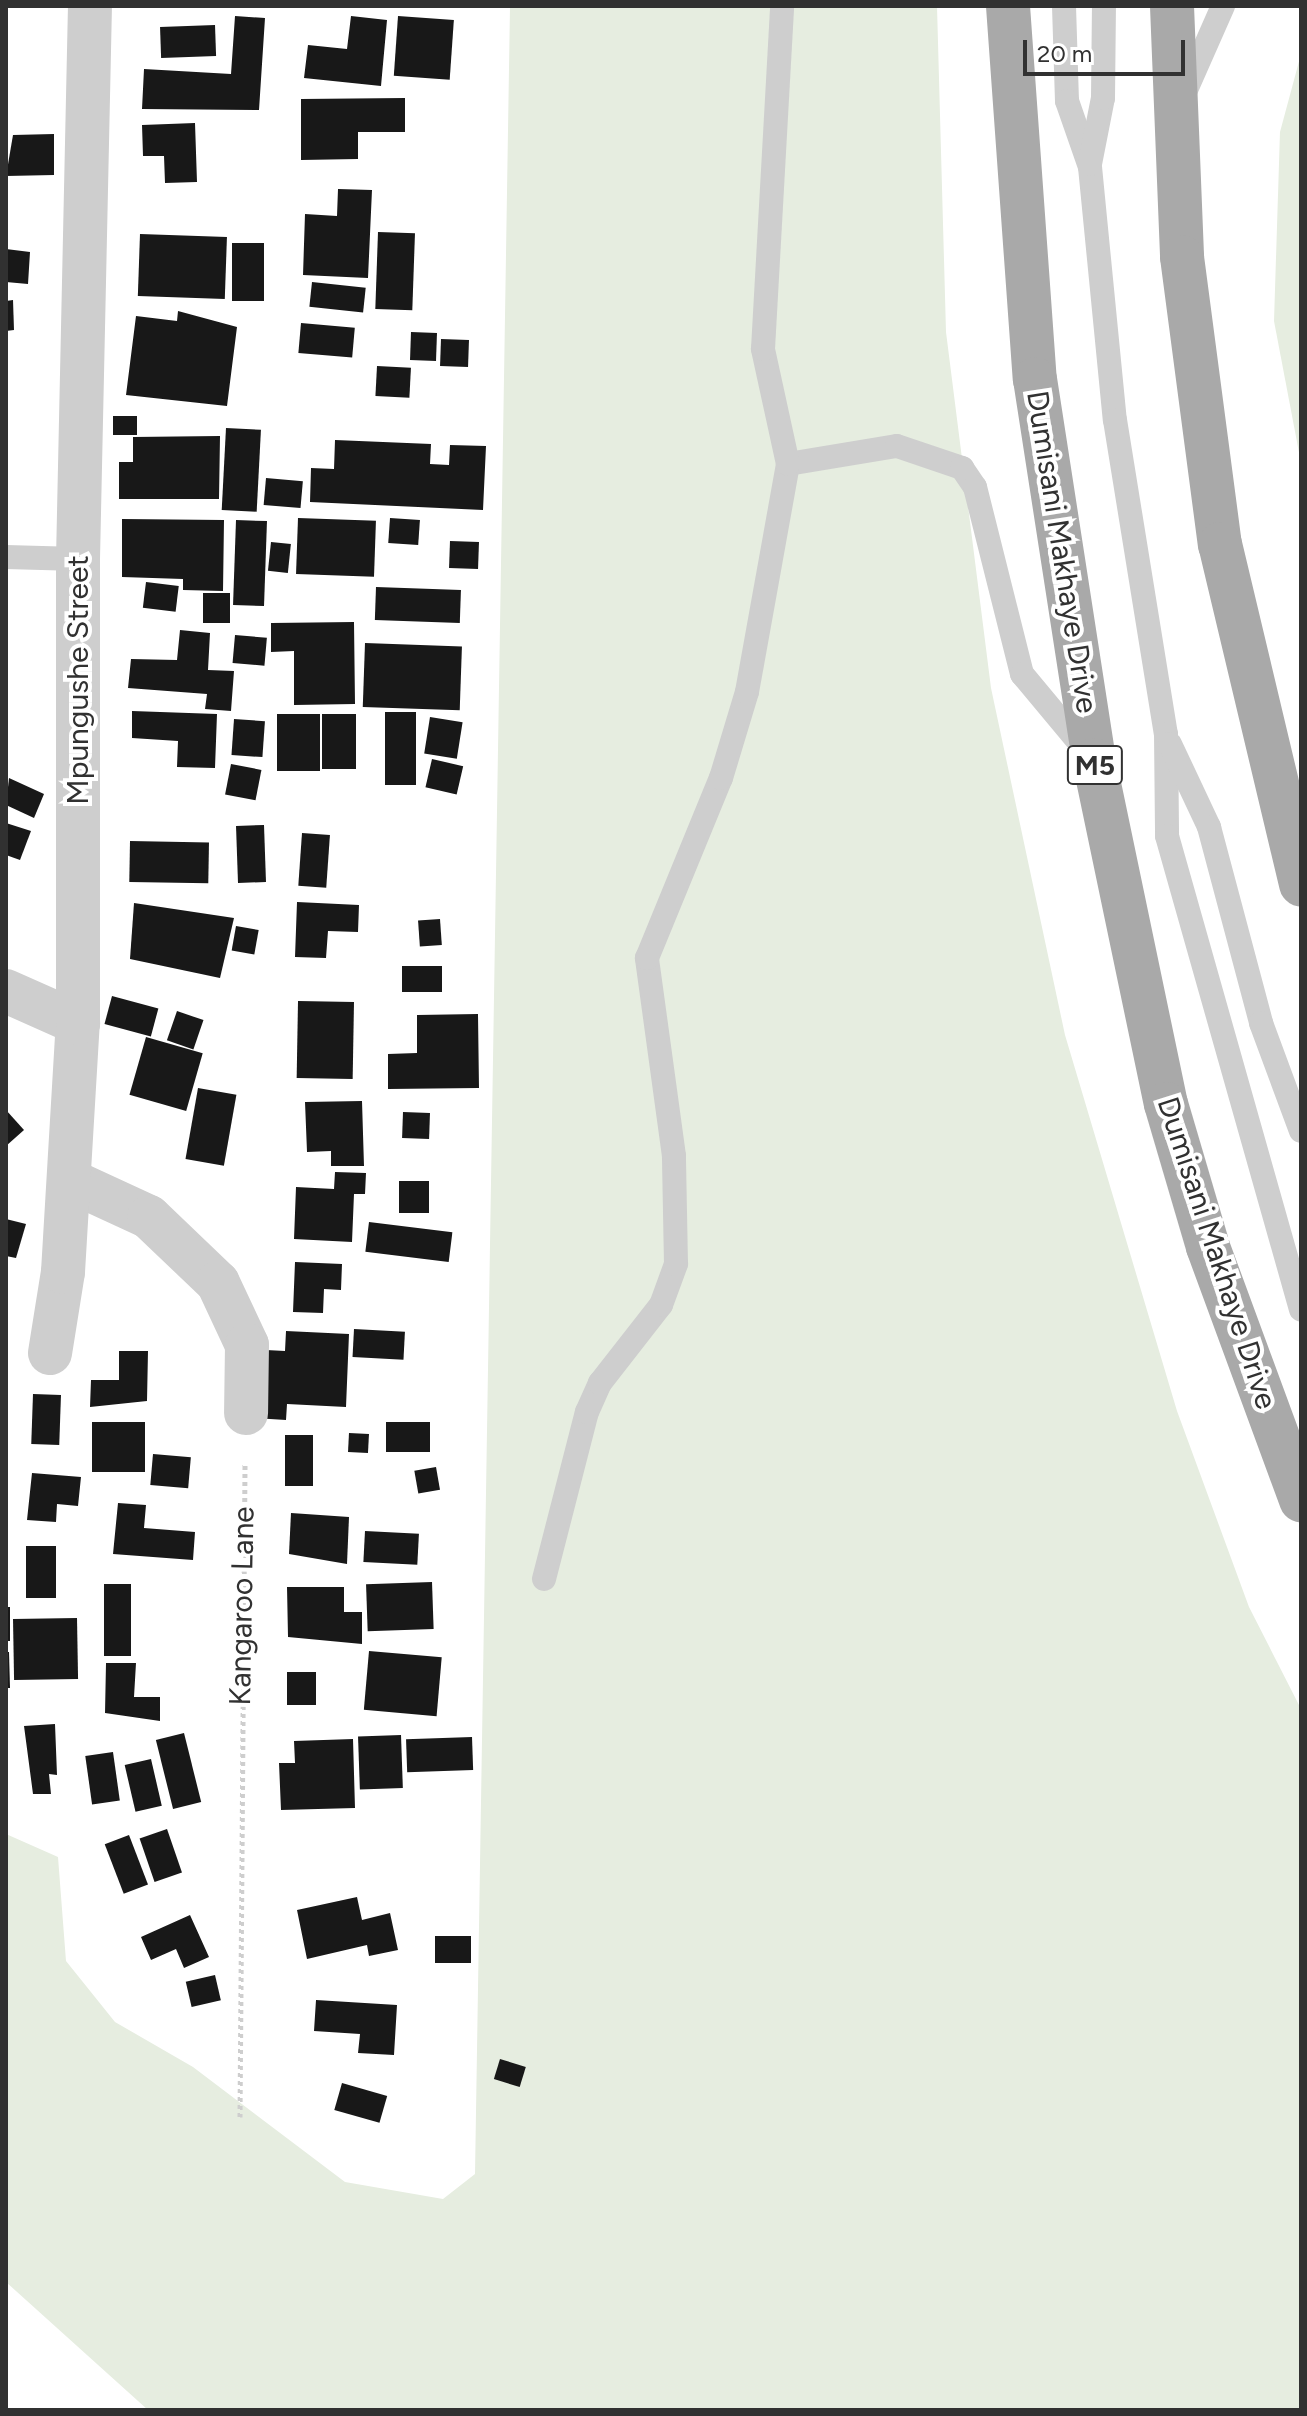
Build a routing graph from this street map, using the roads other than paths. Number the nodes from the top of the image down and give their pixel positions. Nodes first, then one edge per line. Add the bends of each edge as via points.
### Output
1 (90, 6) edge
2 (782, 6) edge
3 (1008, 6) edge
4 (1064, 6) edge
5 (1104, 6) edge
6 (1172, 6) edge
7 (1223, 6) edge
8 (1172, 117) junction
9 (1090, 167) junction
10 (788, 464) junction
11 (6, 557) edge
12 (78, 559) junction
13 (1166, 734) junction
14 (1094, 760) junction
15 (1301, 884) edge
16 (6, 991) edge
17 (78, 1023) junction
18 (1301, 1131) edge
19 (71, 1181) junction
20 (1301, 1309) edge
21 (50, 1353) dead end
22 (246, 1413) road end
23 (1301, 1500) edge
24 (544, 1579) dead end

1 - 12 street, Mpungushe Street
2 - 10 lane via 763,349
3 - 14 main road, Dumisani Makhaye Drive / M5 via 1035,379
4 - 9 lane via 1067,101
5 - 9 lane via 1103,98
6 - 8 main road
7 - 8 lane
8 - 15 main road via 1182,257 1220,544
9 - 13 lane via 1115,420
10 - 14 lane via 897,446 962,468 975,487 1022,674
10 - 24 lane via 747,692 721,778 647,958 674,1156 676,1264 661,1305 600,1383 587,1412
11 - 12 lane
12 - 17 street, Mpungushe Street
13 - 18 lane via 1209,827 1261,1023
13 - 20 lane via 1167,836 1185,914
14 - 23 main road, Dumisani Makhaye Drive / M5 via 1166,1104 1208,1247
16 - 17 street
17 - 19 street, Mpungushe Street
19 - 21 street, Mpungushe Street
19 - 22 street via 149,1217 218,1283 247,1345

